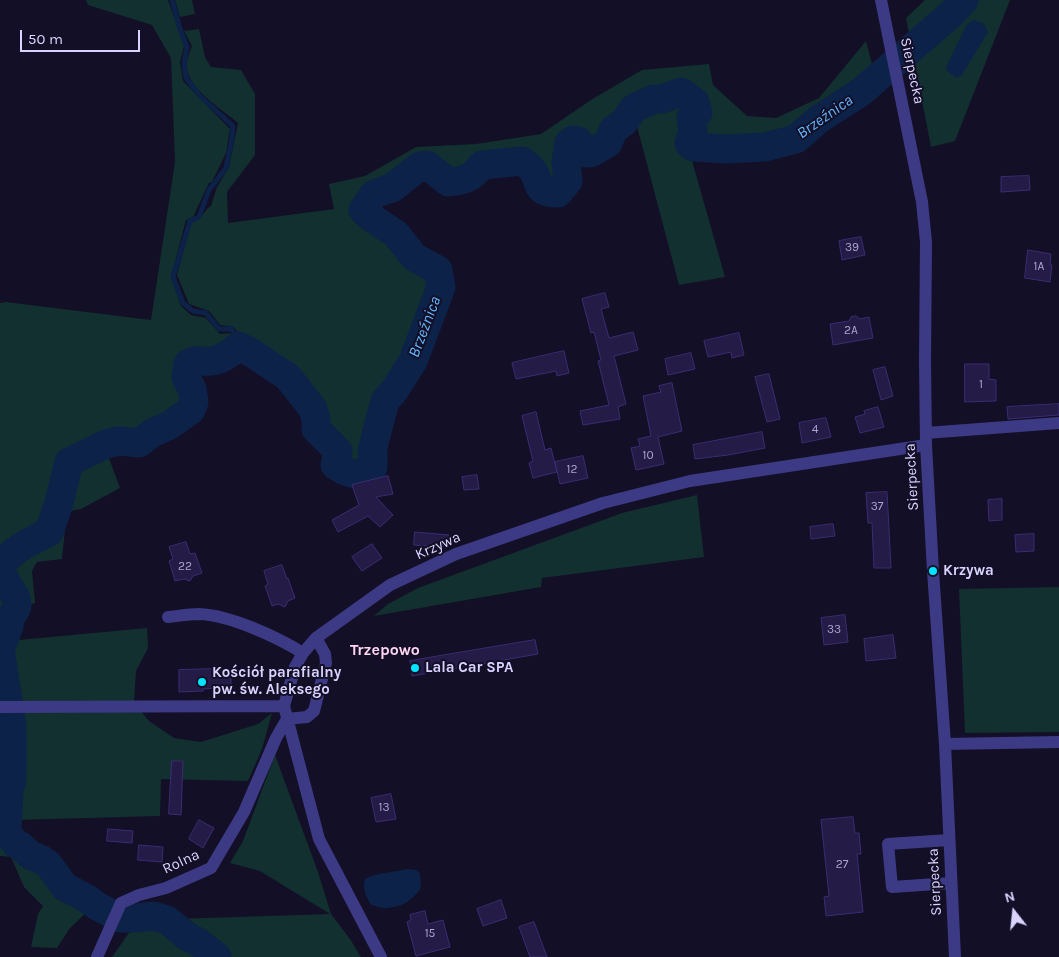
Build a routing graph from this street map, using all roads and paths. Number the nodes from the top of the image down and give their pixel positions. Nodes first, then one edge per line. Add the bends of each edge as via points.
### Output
1 (881, 0) edge
2 (1059, 423) edge
3 (926, 439) junction
4 (168, 617) dead end
5 (316, 638) junction
6 (303, 653) junction
7 (284, 706) junction
8 (0, 707) edge
9 (287, 720) junction
10 (1059, 742) edge
11 (944, 744) junction
12 (949, 840) junction
13 (951, 883) junction
14 (97, 957) edge
15 (381, 957) edge
16 (955, 957) edge

1 - 3 street, Sierpecka via 922,202 926,242
2 - 3 street, Krzywa
3 - 5 street, Krzywa via 690,481 603,503 456,554 390,585
3 - 11 street, Sierpecka
4 - 6 street via 218,616
5 - 6 street, Krzywa
5 - 9 street via 326,663 314,711 307,717
6 - 7 street, Krzywa via 295,667
7 - 8 street
7 - 9 street, Krzywa
9 - 14 street, Rolna via 244,812 211,868 121,903
9 - 15 street, Krzywa via 319,839
10 - 11 street
11 - 12 street, Sierpecka
12 - 13 street, Sierpecka
12 - 13 street via 888,844 892,886
13 - 16 street, Sierpecka

